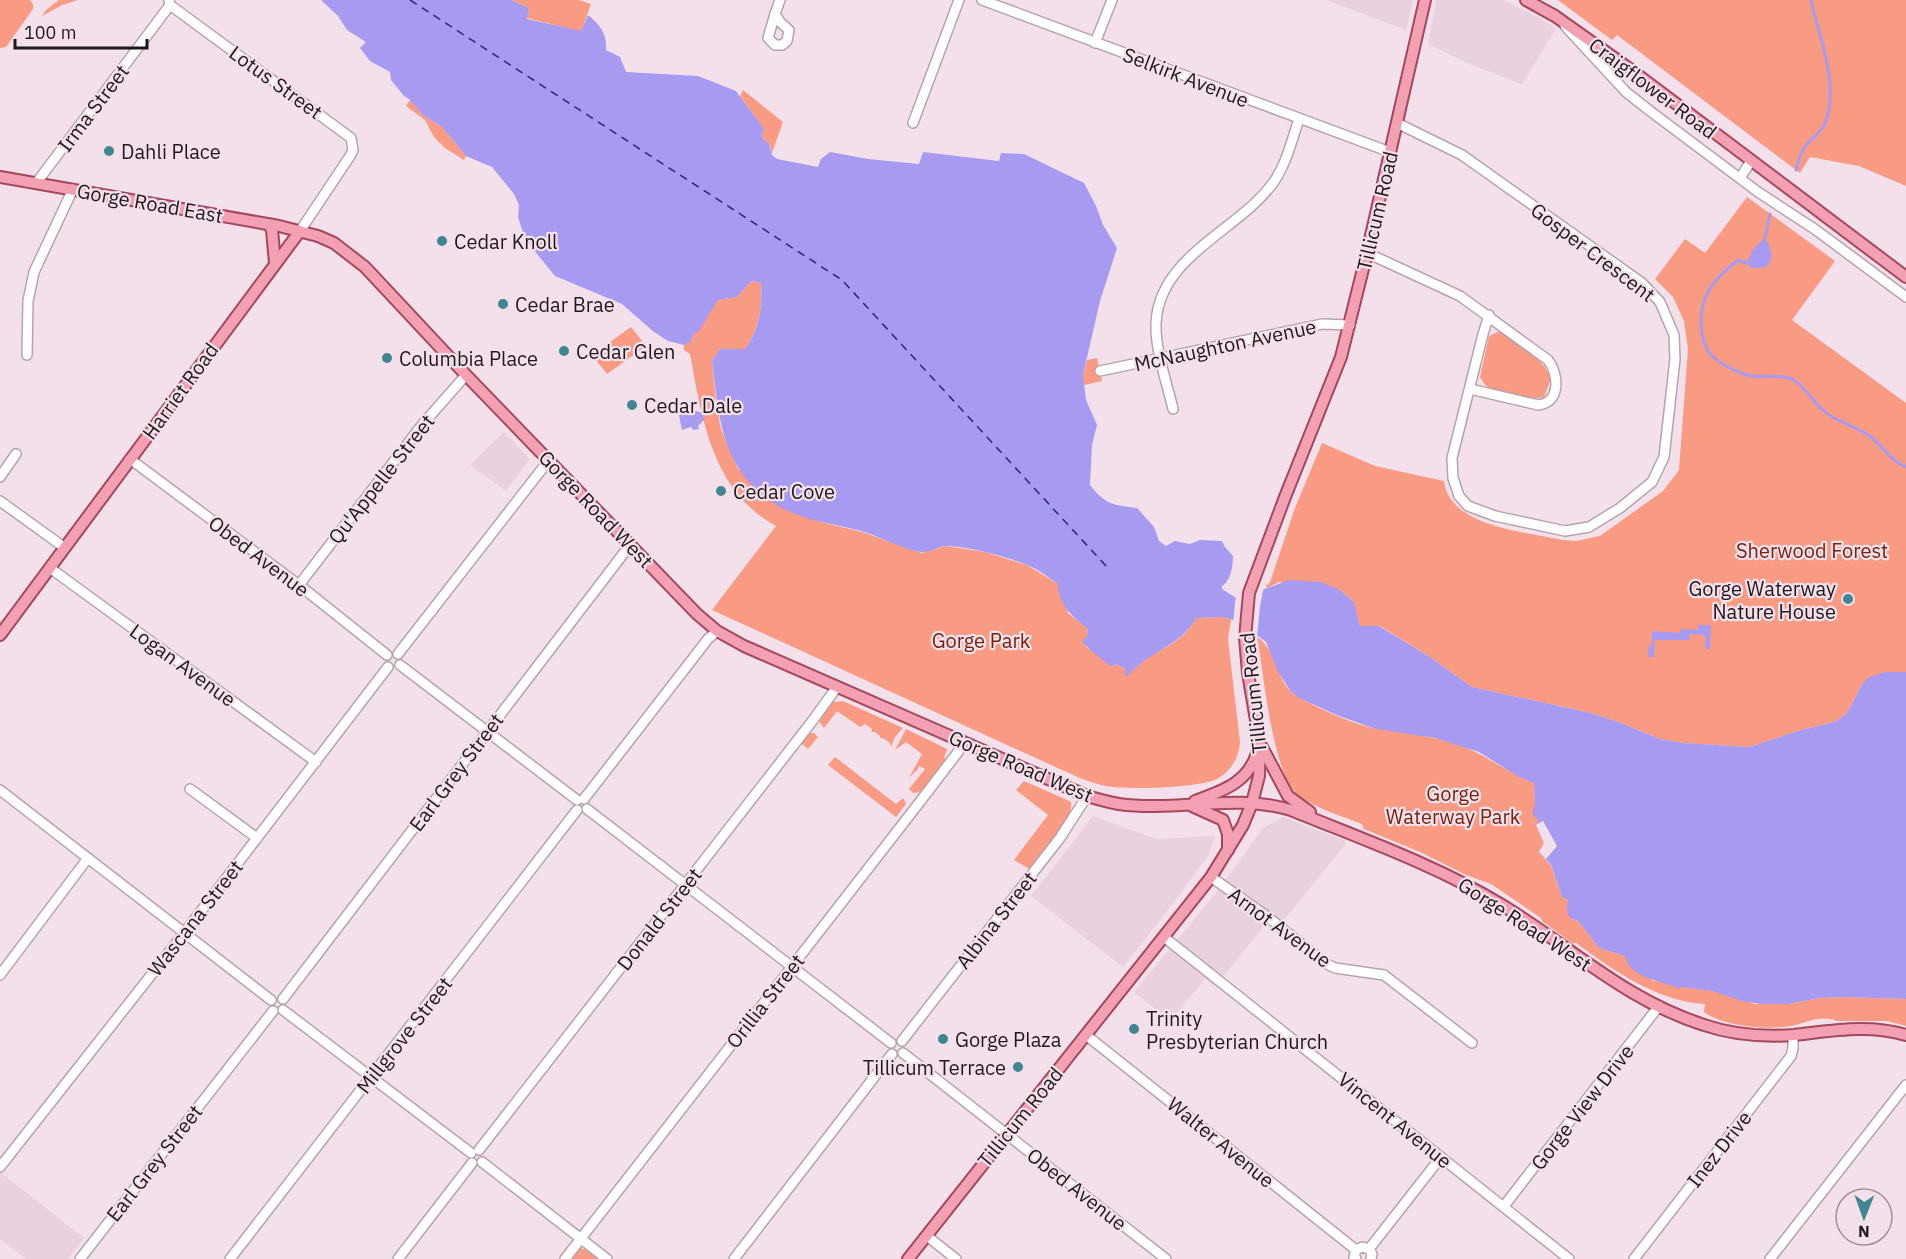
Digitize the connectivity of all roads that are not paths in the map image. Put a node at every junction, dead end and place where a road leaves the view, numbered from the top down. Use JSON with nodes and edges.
{"nodes":[{"id":1,"x":780,"y":0,"type":"edge"},
{"id":2,"x":959,"y":0,"type":"edge"},
{"id":3,"x":982,"y":0,"type":"edge"},
{"id":4,"x":1112,"y":0,"type":"edge"},
{"id":5,"x":1425,"y":0,"type":"edge"},
{"id":6,"x":1526,"y":0,"type":"edge"},
{"id":7,"x":170,"y":2,"type":"edge"},
{"id":8,"x":775,"y":14,"type":"dead end"},
{"id":9,"x":1555,"y":16,"type":"junction"},
{"id":10,"x":1095,"y":43,"type":"junction"},
{"id":11,"x":1299,"y":119,"type":"junction"},
{"id":12,"x":913,"y":123,"type":"dead end"},
{"id":13,"x":1397,"y":123,"type":"junction"},
{"id":14,"x":353,"y":144,"type":"joint"},
{"id":15,"x":1390,"y":152,"type":"junction"},
{"id":16,"x":1751,"y":161,"type":"junction"},
{"id":17,"x":0,"y":177,"type":"edge"},
{"id":18,"x":1740,"y":178,"type":"junction"},
{"id":19,"x":37,"y":182,"type":"junction"},
{"id":20,"x":73,"y":189,"type":"junction"},
{"id":21,"x":269,"y":225,"type":"junction"},
{"id":22,"x":300,"y":231,"type":"junction"},
{"id":23,"x":1367,"y":253,"type":"junction"},
{"id":24,"x":275,"y":263,"type":"junction"},
{"id":25,"x":1906,"y":277,"type":"edge"},
{"id":26,"x":1906,"y":297,"type":"edge"},
{"id":27,"x":1489,"y":315,"type":"junction"},
{"id":28,"x":1350,"y":325,"type":"junction"},
{"id":29,"x":27,"y":355,"type":"dead end"},
{"id":30,"x":1161,"y":358,"type":"junction"},
{"id":31,"x":1100,"y":371,"type":"dead end"},
{"id":32,"x":466,"y":375,"type":"junction"},
{"id":33,"x":1470,"y":388,"type":"junction"},
{"id":34,"x":1173,"y":409,"type":"dead end"},
{"id":35,"x":16,"y":454,"type":"dead end"},
{"id":36,"x":130,"y":459,"type":"junction"},
{"id":37,"x":549,"y":460,"type":"junction"},
{"id":38,"x":0,"y":477,"type":"edge"},
{"id":39,"x":0,"y":501,"type":"edge"},
{"id":40,"x":630,"y":545,"type":"junction"},
{"id":41,"x":65,"y":548,"type":"junction"},
{"id":42,"x":50,"y":568,"type":"junction"},
{"id":43,"x":299,"y":585,"type":"junction"},
{"id":44,"x":717,"y":631,"type":"junction"},
{"id":45,"x":0,"y":635,"type":"edge"},
{"id":46,"x":398,"y":654,"type":"junction"},
{"id":47,"x":387,"y":655,"type":"junction"},
{"id":48,"x":400,"y":665,"type":"junction"},
{"id":49,"x":388,"y":667,"type":"junction"},
{"id":50,"x":837,"y":687,"type":"junction"},
{"id":51,"x":487,"y":730,"type":"junction"},
{"id":52,"x":963,"y":742,"type":"junction"},
{"id":53,"x":1260,"y":744,"type":"junction"},
{"id":54,"x":316,"y":762,"type":"junction"},
{"id":55,"x":190,"y":789,"type":"dead end"},
{"id":56,"x":0,"y":790,"type":"edge"},
{"id":57,"x":1087,"y":796,"type":"junction"},
{"id":58,"x":579,"y":803,"type":"junction"},
{"id":59,"x":1252,"y":803,"type":"junction"},
{"id":60,"x":1186,"y":804,"type":"junction"},
{"id":61,"x":1328,"y":825,"type":"junction"},
{"id":62,"x":257,"y":838,"type":"junction"},
{"id":63,"x":1228,"y":851,"type":"junction"},
{"id":64,"x":88,"y":858,"type":"junction"},
{"id":65,"x":1211,"y":877,"type":"junction"},
{"id":66,"x":686,"y":885,"type":"junction"},
{"id":67,"x":185,"y":932,"type":"junction"},
{"id":68,"x":1164,"y":937,"type":"junction"},
{"id":69,"x":793,"y":967,"type":"junction"},
{"id":70,"x":0,"y":975,"type":"edge"},
{"id":71,"x":283,"y":999,"type":"junction"},
{"id":72,"x":271,"y":1000,"type":"junction"},
{"id":73,"x":1659,"y":1006,"type":"junction"},
{"id":74,"x":283,"y":1010,"type":"junction"},
{"id":75,"x":273,"y":1011,"type":"junction"},
{"id":76,"x":1086,"y":1035,"type":"junction"},
{"id":77,"x":1793,"y":1035,"type":"junction"},
{"id":78,"x":1906,"y":1035,"type":"edge"},
{"id":79,"x":902,"y":1041,"type":"junction"},
{"id":80,"x":891,"y":1043,"type":"junction"},
{"id":81,"x":1472,"y":1043,"type":"dead end"},
{"id":82,"x":903,"y":1053,"type":"junction"},
{"id":83,"x":892,"y":1054,"type":"junction"},
{"id":84,"x":372,"y":1076,"type":"junction"},
{"id":85,"x":1906,"y":1085,"type":"edge"},
{"id":86,"x":1007,"y":1134,"type":"junction"},
{"id":87,"x":1441,"y":1156,"type":"junction"},
{"id":88,"x":476,"y":1157,"type":"junction"},
{"id":89,"x":0,"y":1167,"type":"edge"},
{"id":90,"x":1504,"y":1206,"type":"junction"},
{"id":91,"x":927,"y":1236,"type":"junction"},
{"id":92,"x":581,"y":1238,"type":"junction"},
{"id":93,"x":1369,"y":1249,"type":"junction"},
{"id":94,"x":1356,"y":1254,"type":"edge"},
{"id":95,"x":80,"y":1259,"type":"edge"},
{"id":96,"x":230,"y":1259,"type":"edge"},
{"id":97,"x":398,"y":1259,"type":"edge"},
{"id":98,"x":565,"y":1259,"type":"edge"},
{"id":99,"x":608,"y":1259,"type":"edge"},
{"id":100,"x":734,"y":1259,"type":"edge"},
{"id":101,"x":909,"y":1259,"type":"edge"},
{"id":102,"x":956,"y":1259,"type":"edge"},
{"id":103,"x":1166,"y":1259,"type":"edge"},
{"id":104,"x":1371,"y":1259,"type":"edge"},
{"id":105,"x":1569,"y":1259,"type":"edge"},
{"id":106,"x":1634,"y":1259,"type":"edge"},
{"id":107,"x":1770,"y":1259,"type":"edge"}],
"edges":[{"from":1,"to":8,"type":"street"},
{"from":2,"to":12,"type":"street"},
{"from":3,"to":10,"type":"street","name":"Selkirk Avenue"},
{"from":4,"to":10,"type":"street"},
{"from":5,"to":13,"type":"main road","name":"Tillicum Road"},
{"from":6,"to":9,"type":"main road","name":"Craigflower Road"},
{"from":7,"to":14,"type":"street","name":"Lotus Street"},
{"from":7,"to":19,"type":"street","name":"Irma Street"},
{"from":9,"to":16,"type":"main road","name":"Craigflower Road"},
{"from":9,"to":18,"type":"street","name":"Craigflower Road"},
{"from":10,"to":11,"type":"street","name":"Selkirk Avenue"},
{"from":11,"to":15,"type":"street","name":"Selkirk Avenue"},
{"from":11,"to":30,"type":"street"},
{"from":13,"to":15,"type":"main road","name":"Tillicum Road"},
{"from":13,"to":33,"type":"street","name":"Gosper Crescent"},
{"from":14,"to":22,"type":"street","name":"Harriet Road"},
{"from":15,"to":23,"type":"main road","name":"Tillicum Road"},
{"from":16,"to":18,"type":"street"},
{"from":16,"to":25,"type":"main road","name":"Craigflower Road"},
{"from":17,"to":19,"type":"main road","name":"Gorge Road East"},
{"from":18,"to":26,"type":"street","name":"Craigflower Road"},
{"from":19,"to":20,"type":"main road","name":"Gorge Road East"},
{"from":20,"to":21,"type":"main road","name":"Gorge Road East"},
{"from":20,"to":29,"type":"street"},
{"from":21,"to":22,"type":"main road","name":"Gorge Road East"},
{"from":21,"to":24,"type":"main road"},
{"from":22,"to":24,"type":"main road","name":"Harriet Road"},
{"from":22,"to":32,"type":"main road","name":"Gorge Road West"},
{"from":23,"to":27,"type":"street"},
{"from":23,"to":28,"type":"main road","name":"Tillicum Road"},
{"from":24,"to":36,"type":"main road","name":"Harriet Road"},
{"from":27,"to":33,"type":"street","name":"Gosper Crescent"},
{"from":27,"to":33,"type":"street"},
{"from":28,"to":30,"type":"street","name":"McNaughton Avenue"},
{"from":28,"to":53,"type":"main road","name":"Tillicum Road"},
{"from":30,"to":31,"type":"street","name":"McNaughton Avenue"},
{"from":30,"to":34,"type":"street"},
{"from":32,"to":37,"type":"main road","name":"Gorge Road West"},
{"from":32,"to":43,"type":"street","name":"Qu'Appelle Street"},
{"from":35,"to":38,"type":"street"},
{"from":36,"to":41,"type":"main road","name":"Harriet Road"},
{"from":36,"to":43,"type":"street","name":"Obed Avenue"},
{"from":37,"to":40,"type":"main road","name":"Gorge Road West"},
{"from":37,"to":46,"type":"street"},
{"from":39,"to":41,"type":"street"},
{"from":40,"to":44,"type":"main road","name":"Gorge Road West"},
{"from":40,"to":51,"type":"street","name":"Earl Grey Street"},
{"from":41,"to":42,"type":"main road","name":"Harriet Road"},
{"from":42,"to":45,"type":"main road","name":"Harriet Road"},
{"from":42,"to":54,"type":"street","name":"Logan Avenue"},
{"from":43,"to":47,"type":"street","name":"Obed Avenue"},
{"from":44,"to":50,"type":"main road","name":"Gorge Road West"},
{"from":44,"to":58,"type":"street","name":"Millgrove Street"},
{"from":46,"to":47,"type":"street"},
{"from":46,"to":48,"type":"street"},
{"from":47,"to":49,"type":"street"},
{"from":48,"to":49,"type":"street"},
{"from":48,"to":51,"type":"street"},
{"from":49,"to":54,"type":"street","name":"Wascana Street"},
{"from":50,"to":52,"type":"main road","name":"Gorge Road West"},
{"from":50,"to":66,"type":"street","name":"Donald Street"},
{"from":51,"to":58,"type":"street"},
{"from":51,"to":71,"type":"street","name":"Earl Grey Street"},
{"from":52,"to":57,"type":"main road","name":"Gorge Road West"},
{"from":52,"to":69,"type":"street","name":"Orillia Street"},
{"from":53,"to":59,"type":"main road","name":"Tillicum Road"},
{"from":53,"to":60,"type":"main road"},
{"from":53,"to":61,"type":"main road"},
{"from":54,"to":62,"type":"street","name":"Wascana Street"},
{"from":55,"to":62,"type":"street"},
{"from":56,"to":64,"type":"street"},
{"from":57,"to":60,"type":"main road","name":"Gorge Road West"},
{"from":57,"to":79,"type":"street","name":"Albina Street"},
{"from":58,"to":66,"type":"street"},
{"from":58,"to":84,"type":"street","name":"Millgrove Street"},
{"from":59,"to":60,"type":"main road","name":"Gorge Road West"},
{"from":59,"to":61,"type":"main road","name":"Gorge Road West"},
{"from":59,"to":63,"type":"main road","name":"Tillicum Road"},
{"from":60,"to":63,"type":"main road"},
{"from":61,"to":73,"type":"main road","name":"Gorge Road West"},
{"from":62,"to":67,"type":"street","name":"Wascana Street"},
{"from":63,"to":65,"type":"main road","name":"Tillicum Road"},
{"from":64,"to":67,"type":"street"},
{"from":64,"to":70,"type":"street"},
{"from":65,"to":68,"type":"main road","name":"Tillicum Road"},
{"from":65,"to":81,"type":"street","name":"Arnot Avenue"},
{"from":66,"to":69,"type":"street"},
{"from":66,"to":88,"type":"street","name":"Donald Street"},
{"from":67,"to":72,"type":"street"},
{"from":67,"to":89,"type":"street","name":"Wascana Street"},
{"from":68,"to":76,"type":"main road","name":"Tillicum Road"},
{"from":68,"to":87,"type":"street","name":"Vincent Avenue"},
{"from":69,"to":80,"type":"street"},
{"from":69,"to":92,"type":"street","name":"Orillia Street"},
{"from":71,"to":72,"type":"street"},
{"from":71,"to":74,"type":"street"},
{"from":72,"to":75,"type":"street"},
{"from":73,"to":77,"type":"main road","name":"Gorge Road West"},
{"from":73,"to":90,"type":"street","name":"Gorge View Drive"},
{"from":74,"to":75,"type":"street"},
{"from":74,"to":84,"type":"street"},
{"from":75,"to":95,"type":"street","name":"Earl Grey Street"},
{"from":76,"to":86,"type":"main road","name":"Tillicum Road"},
{"from":76,"to":94,"type":"street","name":"Walter Avenue"},
{"from":77,"to":78,"type":"main road","name":"Gorge Road West"},
{"from":77,"to":106,"type":"street","name":"Inez Drive"},
{"from":79,"to":80,"type":"street"},
{"from":79,"to":82,"type":"street"},
{"from":80,"to":83,"type":"street"},
{"from":82,"to":83,"type":"street"},
{"from":82,"to":86,"type":"street","name":"Obed Avenue"},
{"from":83,"to":100,"type":"street"},
{"from":84,"to":88,"type":"street"},
{"from":84,"to":96,"type":"street","name":"Millgrove Street"},
{"from":85,"to":107,"type":"street"},
{"from":86,"to":91,"type":"main road","name":"Tillicum Road"},
{"from":86,"to":103,"type":"street","name":"Obed Avenue"},
{"from":87,"to":90,"type":"street","name":"Vincent Avenue"},
{"from":87,"to":93,"type":"street"},
{"from":88,"to":92,"type":"street"},
{"from":88,"to":97,"type":"street","name":"Donald Street"},
{"from":90,"to":105,"type":"street","name":"Vincent Avenue"},
{"from":91,"to":101,"type":"main road","name":"Tillicum Road"},
{"from":91,"to":102,"type":"street"},
{"from":92,"to":98,"type":"street","name":"Orillia Street"},
{"from":92,"to":99,"type":"street"},
{"from":93,"to":94,"type":"street"},
{"from":93,"to":104,"type":"street"}]}
